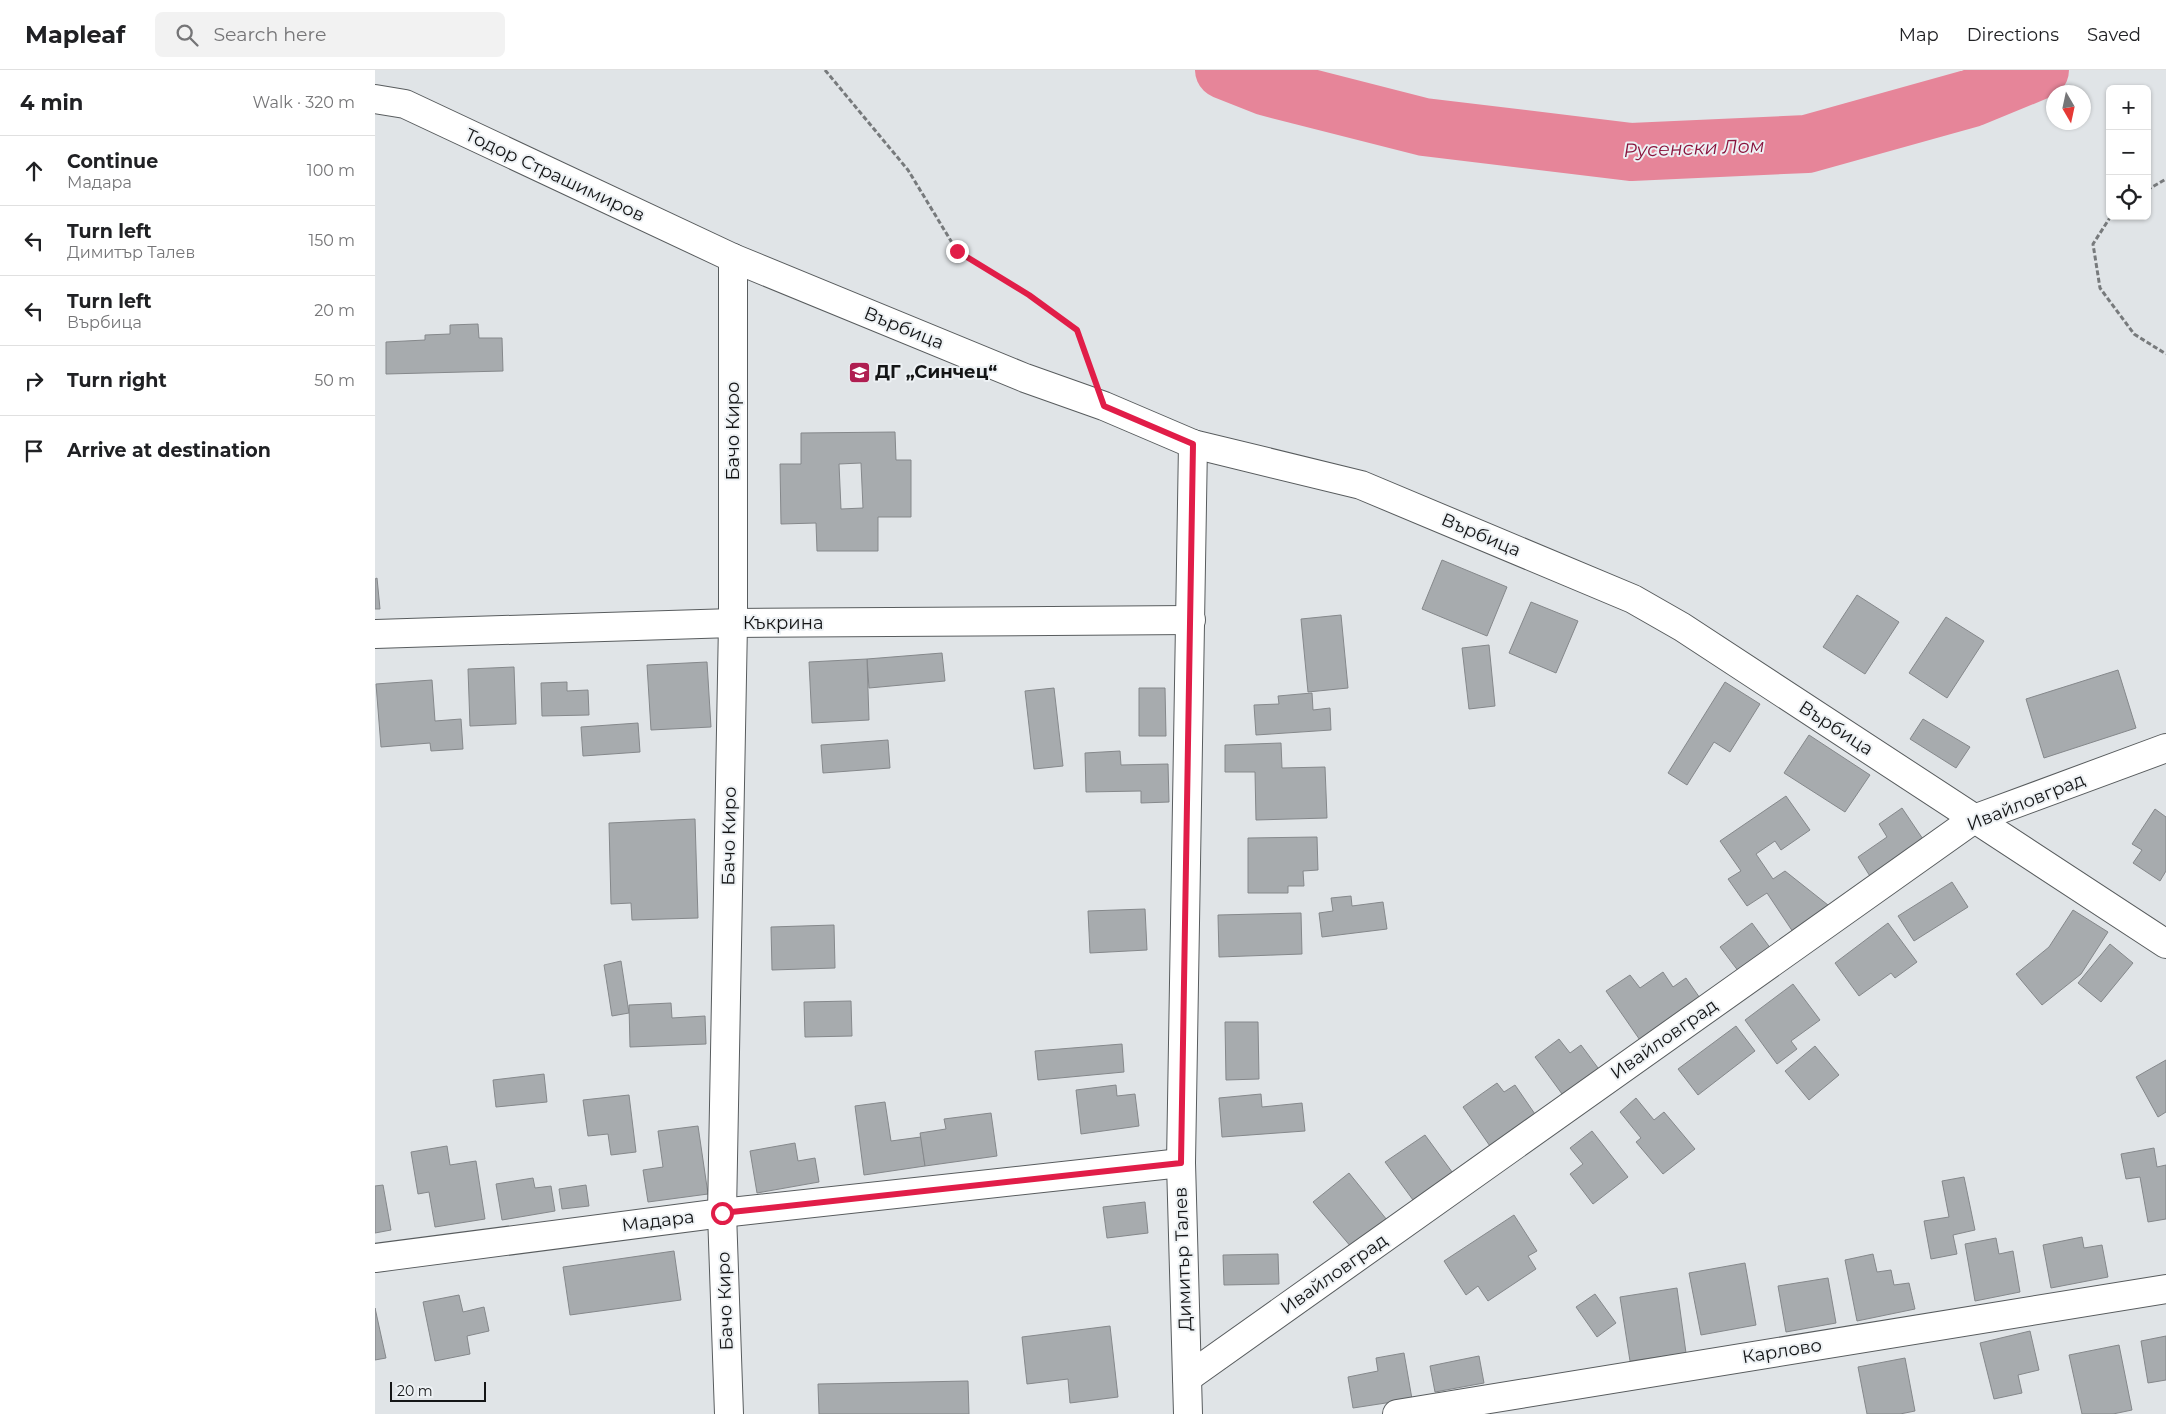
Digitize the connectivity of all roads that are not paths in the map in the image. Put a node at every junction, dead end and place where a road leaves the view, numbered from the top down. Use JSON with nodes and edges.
{"nodes":[{"id":1,"x":375,"y":99,"type":"edge"},
{"id":2,"x":733,"y":258,"type":"junction"},
{"id":3,"x":1193,"y":444,"type":"junction"},
{"id":4,"x":1191,"y":620,"type":"junction"},
{"id":5,"x":733,"y":623,"type":"junction"},
{"id":6,"x":375,"y":634,"type":"edge"},
{"id":7,"x":2166,"y":748,"type":"edge"},
{"id":8,"x":1974,"y":819,"type":"junction"},
{"id":9,"x":2166,"y":944,"type":"edge"},
{"id":10,"x":1181,"y":1163,"type":"junction"},
{"id":11,"x":722,"y":1213,"type":"junction"},
{"id":12,"x":375,"y":1258,"type":"edge"},
{"id":13,"x":2166,"y":1289,"type":"edge"},
{"id":14,"x":1187,"y":1378,"type":"junction"},
{"id":15,"x":729,"y":1414,"type":"edge"},
{"id":16,"x":1187,"y":1414,"type":"edge"},
{"id":17,"x":1397,"y":1414,"type":"edge"}],
"edges":[{"from":1,"to":2,"type":"street","name":"Тодор Страшимиров"},
{"from":2,"to":3,"type":"street","name":"Върбица"},
{"from":2,"to":5,"type":"street","name":"Бачо Киро"},
{"from":3,"to":4,"type":"street","name":"Димитър Талев"},
{"from":3,"to":8,"type":"street","name":"Върбица"},
{"from":4,"to":5,"type":"street","name":"Къкрина"},
{"from":4,"to":10,"type":"street","name":"Димитър Талев"},
{"from":5,"to":6,"type":"street","name":"Къкрина"},
{"from":5,"to":11,"type":"street","name":"Бачо Киро"},
{"from":7,"to":8,"type":"street","name":"Ивайловград"},
{"from":8,"to":9,"type":"street","name":"Върбица"},
{"from":8,"to":14,"type":"street","name":"Ивайловград"},
{"from":10,"to":11,"type":"street","name":"Мадара"},
{"from":10,"to":14,"type":"street","name":"Димитър Талев"},
{"from":11,"to":12,"type":"street","name":"Мадара"},
{"from":11,"to":15,"type":"street","name":"Бачо Киро"},
{"from":13,"to":17,"type":"street","name":"Карлово"},
{"from":14,"to":16,"type":"street","name":"Димитър Талев"}]}
